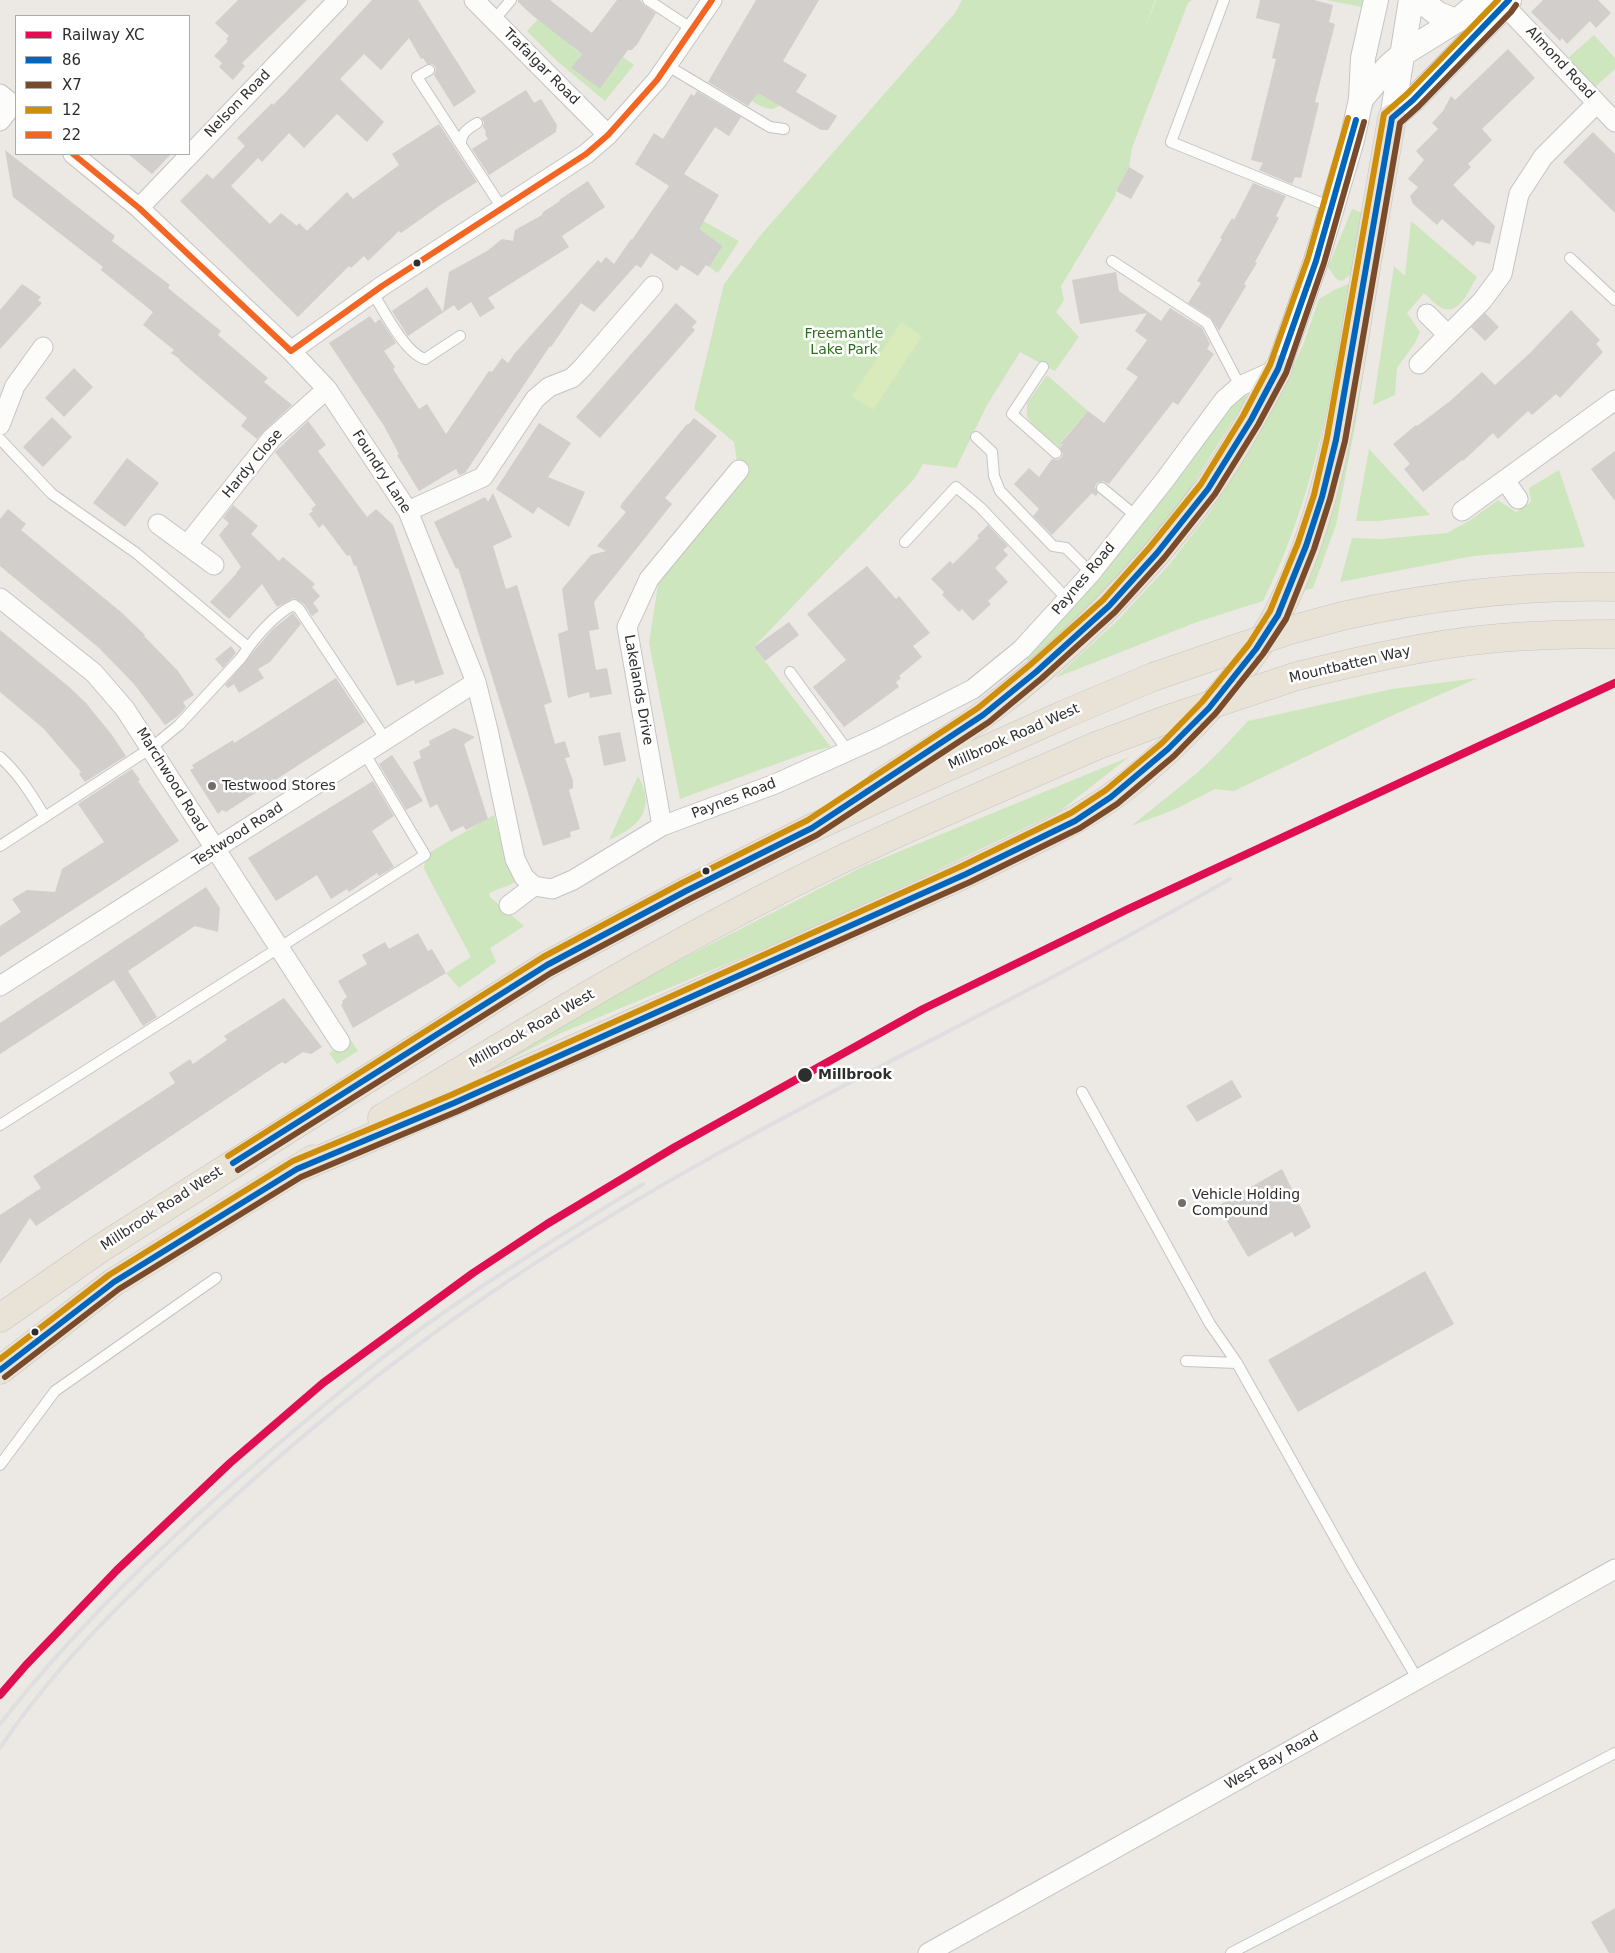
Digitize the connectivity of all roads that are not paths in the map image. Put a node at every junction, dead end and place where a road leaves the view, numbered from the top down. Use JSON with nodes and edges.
{"nodes":[{"id":1,"x":338,"y":0,"type":"edge"},
{"id":2,"x":474,"y":0,"type":"edge"},
{"id":3,"x":511,"y":0,"type":"edge"},
{"id":4,"x":648,"y":0,"type":"edge"},
{"id":5,"x":712,"y":0,"type":"edge"},
{"id":6,"x":1224,"y":0,"type":"edge"},
{"id":7,"x":1376,"y":0,"type":"edge"},
{"id":8,"x":1411,"y":0,"type":"edge"},
{"id":9,"x":1420,"y":0,"type":"edge"},
{"id":10,"x":1482,"y":0,"type":"edge"},
{"id":11,"x":1506,"y":2,"type":"edge"},
{"id":12,"x":494,"y":20,"type":"junction"},
{"id":13,"x":1456,"y":21,"type":"junction"},
{"id":14,"x":692,"y":29,"type":"junction"},
{"id":15,"x":1404,"y":53,"type":"junction"},
{"id":16,"x":668,"y":66,"type":"junction"},
{"id":17,"x":428,"y":70,"type":"dead end"},
{"id":18,"x":1361,"y":99,"type":"junction"},
{"id":19,"x":10,"y":102,"type":"edge"},
{"id":20,"x":1598,"y":103,"type":"junction"},
{"id":21,"x":1392,"y":118,"type":"junction"},
{"id":22,"x":0,"y":121,"type":"edge"},
{"id":23,"x":1615,"y":122,"type":"edge"},
{"id":24,"x":477,"y":123,"type":"dead end"},
{"id":25,"x":784,"y":129,"type":"dead end"},
{"id":26,"x":608,"y":135,"type":"junction"},
{"id":27,"x":461,"y":145,"type":"junction"},
{"id":28,"x":74,"y":155,"type":"edge"},
{"id":29,"x":190,"y":155,"type":"edge"},
{"id":30,"x":190,"y":155,"type":"edge"},
{"id":31,"x":1331,"y":207,"type":"junction"},
{"id":32,"x":139,"y":208,"type":"junction"},
{"id":33,"x":502,"y":208,"type":"junction"},
{"id":34,"x":1570,"y":258,"type":"dead end"},
{"id":35,"x":1112,"y":261,"type":"dead end"},
{"id":36,"x":653,"y":286,"type":"dead end"},
{"id":37,"x":372,"y":293,"type":"junction"},
{"id":38,"x":1615,"y":300,"type":"edge"},
{"id":39,"x":1427,"y":314,"type":"dead end"},
{"id":40,"x":1448,"y":335,"type":"junction"},
{"id":41,"x":460,"y":336,"type":"dead end"},
{"id":42,"x":43,"y":347,"type":"dead end"},
{"id":43,"x":290,"y":351,"type":"junction"},
{"id":44,"x":1419,"y":364,"type":"dead end"},
{"id":45,"x":1043,"y":367,"type":"dead end"},
{"id":46,"x":1278,"y":370,"type":"junction"},
{"id":47,"x":1240,"y":386,"type":"junction"},
{"id":48,"x":326,"y":389,"type":"junction"},
{"id":49,"x":1615,"y":400,"type":"edge"},
{"id":50,"x":0,"y":425,"type":"edge"},
{"id":51,"x":976,"y":436,"type":"dead end"},
{"id":52,"x":0,"y":439,"type":"edge"},
{"id":53,"x":1056,"y":453,"type":"dead end"},
{"id":54,"x":738,"y":470,"type":"dead end"},
{"id":55,"x":1505,"y":480,"type":"junction"},
{"id":56,"x":1102,"y":488,"type":"dead end"},
{"id":57,"x":1518,"y":499,"type":"dead end"},
{"id":58,"x":408,"y":511,"type":"junction"},
{"id":59,"x":1462,"y":511,"type":"dead end"},
{"id":60,"x":1136,"y":516,"type":"junction"},
{"id":61,"x":158,"y":524,"type":"dead end"},
{"id":62,"x":905,"y":542,"type":"dead end"},
{"id":63,"x":187,"y":545,"type":"junction"},
{"id":64,"x":214,"y":565,"type":"dead end"},
{"id":65,"x":1091,"y":573,"type":"junction"},
{"id":66,"x":1615,"y":587,"type":"edge"},
{"id":67,"x":0,"y":598,"type":"edge"},
{"id":68,"x":1068,"y":600,"type":"junction"},
{"id":69,"x":1615,"y":634,"type":"edge"},
{"id":70,"x":248,"y":648,"type":"junction"},
{"id":71,"x":790,"y":672,"type":"dead end"},
{"id":72,"x":476,"y":682,"type":"junction"},
{"id":73,"x":386,"y":740,"type":"junction"},
{"id":74,"x":1096,"y":746,"type":"joint"},
{"id":75,"x":151,"y":748,"type":"junction"},
{"id":76,"x":848,"y":751,"type":"junction"},
{"id":77,"x":365,"y":754,"type":"junction"},
{"id":78,"x":0,"y":757,"type":"edge"},
{"id":79,"x":45,"y":817,"type":"junction"},
{"id":80,"x":662,"y":826,"type":"junction"},
{"id":81,"x":812,"y":828,"type":"junction"},
{"id":82,"x":0,"y":846,"type":"edge"},
{"id":83,"x":215,"y":850,"type":"junction"},
{"id":84,"x":534,"y":886,"type":"junction"},
{"id":85,"x":509,"y":905,"type":"dead end"},
{"id":86,"x":279,"y":946,"type":"junction"},
{"id":87,"x":0,"y":986,"type":"edge"},
{"id":88,"x":340,"y":1042,"type":"dead end"},
{"id":89,"x":1082,"y":1092,"type":"dead end"},
{"id":90,"x":0,"y":1125,"type":"edge"},
{"id":91,"x":298,"y":1169,"type":"junction"},
{"id":92,"x":216,"y":1278,"type":"dead end"},
{"id":93,"x":0,"y":1318,"type":"edge"},
{"id":94,"x":1186,"y":1361,"type":"dead end"},
{"id":95,"x":1237,"y":1363,"type":"junction"},
{"id":96,"x":0,"y":1370,"type":"edge"},
{"id":97,"x":0,"y":1465,"type":"edge"},
{"id":98,"x":1615,"y":1569,"type":"edge"},
{"id":99,"x":1418,"y":1680,"type":"junction"},
{"id":100,"x":1615,"y":1753,"type":"edge"},
{"id":101,"x":928,"y":1953,"type":"edge"},
{"id":102,"x":1231,"y":1953,"type":"edge"}],
"edges":[{"from":1,"to":30,"type":"street","name":"Nelson Road"},
{"from":2,"to":12,"type":"street","name":"Trafalgar Road"},
{"from":3,"to":12,"type":"lane"},
{"from":4,"to":14,"type":"lane"},
{"from":5,"to":14,"type":"street"},
{"from":6,"to":31,"type":"lane"},
{"from":7,"to":18,"type":"street"},
{"from":8,"to":15,"type":"street"},
{"from":9,"to":13,"type":"street"},
{"from":10,"to":13,"type":"street"},
{"from":11,"to":20,"type":"street","name":"Almond Road"},
{"from":11,"to":21,"type":"street"},
{"from":12,"to":26,"type":"street","name":"Trafalgar Road"},
{"from":13,"to":15,"type":"street"},
{"from":14,"to":16,"type":"street"},
{"from":15,"to":18,"type":"street"},
{"from":15,"to":21,"type":"street"},
{"from":16,"to":25,"type":"lane"},
{"from":16,"to":26,"type":"street"},
{"from":17,"to":27,"type":"lane"},
{"from":18,"to":31,"type":"street"},
{"from":19,"to":22,"type":"street"},
{"from":20,"to":23,"type":"street","name":"Almond Road"},
{"from":20,"to":40,"type":"street","name":"Almond Road"},
{"from":21,"to":91,"type":"highway"},
{"from":24,"to":27,"type":"lane"},
{"from":26,"to":33,"type":"street"},
{"from":27,"to":33,"type":"lane"},
{"from":28,"to":32,"type":"street","name":"Foundry Lane"},
{"from":29,"to":32,"type":"street","name":"Nelson Road"},
{"from":31,"to":46,"type":"street"},
{"from":32,"to":43,"type":"street","name":"Foundry Lane"},
{"from":33,"to":37,"type":"street"},
{"from":34,"to":38,"type":"lane"},
{"from":35,"to":47,"type":"lane"},
{"from":36,"to":58,"type":"street"},
{"from":37,"to":41,"type":"lane"},
{"from":37,"to":43,"type":"street"},
{"from":39,"to":40,"type":"street"},
{"from":40,"to":44,"type":"street","name":"Almond Road"},
{"from":42,"to":50,"type":"street"},
{"from":43,"to":48,"type":"street","name":"Foundry Lane"},
{"from":45,"to":53,"type":"lane"},
{"from":46,"to":47,"type":"street","name":"Paynes Road"},
{"from":46,"to":81,"type":"highway"},
{"from":47,"to":60,"type":"street","name":"Paynes Road"},
{"from":48,"to":58,"type":"street","name":"Foundry Lane"},
{"from":48,"to":63,"type":"street","name":"Hardy Close"},
{"from":49,"to":55,"type":"street"},
{"from":51,"to":65,"type":"lane"},
{"from":52,"to":70,"type":"lane"},
{"from":54,"to":80,"type":"street","name":"Lakelands Drive"},
{"from":55,"to":57,"type":"street"},
{"from":55,"to":59,"type":"street"},
{"from":56,"to":60,"type":"lane"},
{"from":58,"to":72,"type":"street","name":"Foundry Lane"},
{"from":60,"to":65,"type":"street","name":"Paynes Road"},
{"from":61,"to":63,"type":"street"},
{"from":62,"to":68,"type":"lane"},
{"from":63,"to":64,"type":"street"},
{"from":65,"to":68,"type":"street","name":"Paynes Road"},
{"from":66,"to":81,"type":"highway","name":"Millbrook Road West","bridge":true},
{"from":67,"to":75,"type":"street","name":"Marchwood Road"},
{"from":68,"to":76,"type":"street","name":"Paynes Road"},
{"from":69,"to":74,"type":"highway","name":"Mountbatten Way","bridge":true},
{"from":70,"to":73,"type":"lane"},
{"from":70,"to":75,"type":"lane"},
{"from":71,"to":76,"type":"lane"},
{"from":72,"to":73,"type":"street","name":"Testwood Road"},
{"from":72,"to":84,"type":"street","name":"Foundry Lane"},
{"from":73,"to":77,"type":"street","name":"Testwood Road"},
{"from":74,"to":91,"type":"highway","name":"Millbrook Road West"},
{"from":75,"to":79,"type":"lane"},
{"from":75,"to":83,"type":"street","name":"Marchwood Road"},
{"from":76,"to":80,"type":"street","name":"Paynes Road"},
{"from":77,"to":83,"type":"street","name":"Testwood Road"},
{"from":77,"to":86,"type":"lane"},
{"from":78,"to":79,"type":"lane"},
{"from":79,"to":82,"type":"lane"},
{"from":80,"to":84,"type":"street","name":"Paynes Road"},
{"from":81,"to":93,"type":"highway","name":"Millbrook Road West"},
{"from":83,"to":86,"type":"street","name":"Marchwood Road"},
{"from":83,"to":87,"type":"street","name":"Testwood Road"},
{"from":84,"to":85,"type":"street"},
{"from":86,"to":88,"type":"street","name":"Marchwood Road"},
{"from":86,"to":90,"type":"lane"},
{"from":89,"to":95,"type":"lane"},
{"from":91,"to":96,"type":"highway","name":"Millbrook Road West"},
{"from":92,"to":97,"type":"lane"},
{"from":94,"to":95,"type":"lane"},
{"from":95,"to":99,"type":"lane"},
{"from":98,"to":99,"type":"street","name":"West Bay Road"},
{"from":99,"to":101,"type":"street","name":"West Bay Road"},
{"from":100,"to":102,"type":"lane"}]}
